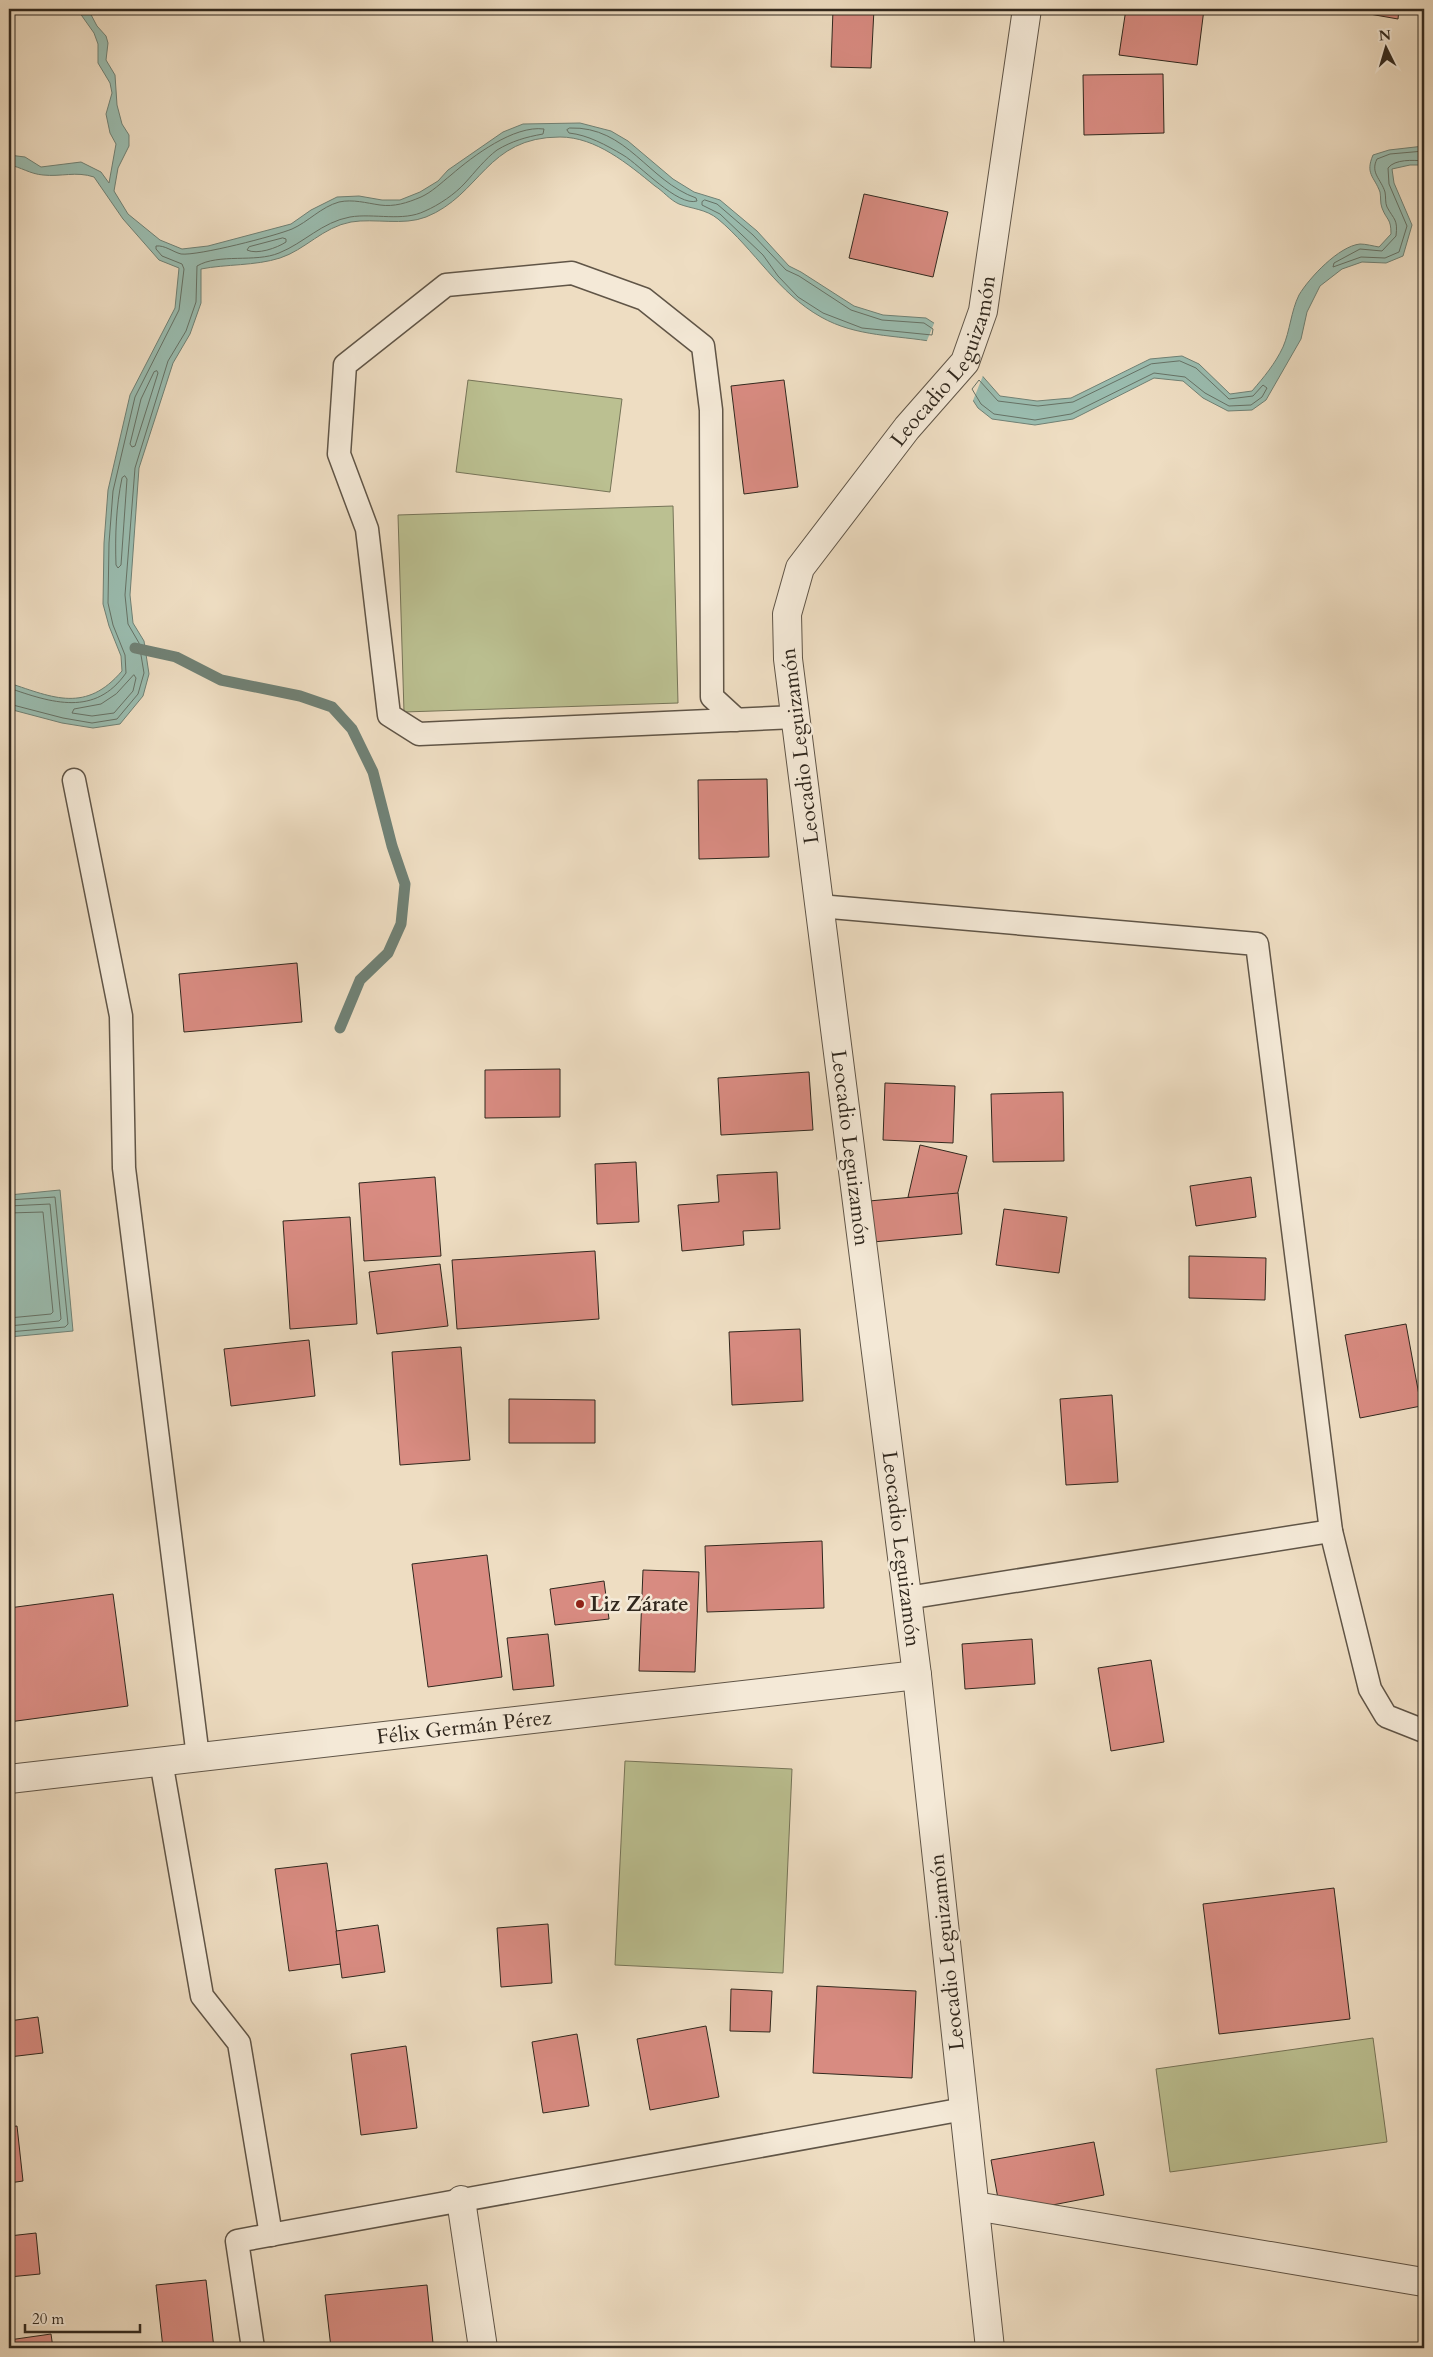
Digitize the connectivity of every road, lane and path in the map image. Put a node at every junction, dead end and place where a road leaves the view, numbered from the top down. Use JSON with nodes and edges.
{"nodes":[{"id":1,"x":1027,"y":9,"type":"edge"},
{"id":2,"x":795,"y":717,"type":"junction"},
{"id":3,"x":737,"y":720,"type":"junction"},
{"id":4,"x":74,"y":780,"type":"dead end"},
{"id":5,"x":819,"y":906,"type":"junction"},
{"id":6,"x":1331,"y":1531,"type":"junction"},
{"id":7,"x":907,"y":1598,"type":"junction"},
{"id":8,"x":917,"y":1675,"type":"junction"},
{"id":9,"x":1424,"y":1731,"type":"edge"},
{"id":10,"x":198,"y":1757,"type":"junction"},
{"id":11,"x":162,"y":1761,"type":"junction"},
{"id":12,"x":9,"y":1779,"type":"edge"},
{"id":13,"x":964,"y":2109,"type":"junction"},
{"id":14,"x":461,"y":2200,"type":"junction"},
{"id":15,"x":975,"y":2206,"type":"junction"},
{"id":16,"x":271,"y":2235,"type":"junction"},
{"id":17,"x":1424,"y":2284,"type":"edge"},
{"id":18,"x":253,"y":2348,"type":"edge"},
{"id":19,"x":482,"y":2348,"type":"edge"},
{"id":20,"x":990,"y":2348,"type":"edge"}],
"edges":[{"from":1,"to":2,"type":"street","name":"Leocadio Leguizamón"},
{"from":2,"to":3,"type":"lane"},
{"from":2,"to":5,"type":"street","name":"Leocadio Leguizamón"},
{"from":3,"to":3,"type":"lane"},
{"from":4,"to":10,"type":"lane"},
{"from":5,"to":6,"type":"lane"},
{"from":5,"to":7,"type":"street","name":"Leocadio Leguizamón"},
{"from":6,"to":7,"type":"lane"},
{"from":6,"to":9,"type":"lane"},
{"from":7,"to":8,"type":"street","name":"Leocadio Leguizamón"},
{"from":8,"to":10,"type":"street","name":"Félix Germán Pérez"},
{"from":8,"to":13,"type":"street","name":"Leocadio Leguizamón"},
{"from":10,"to":11,"type":"street","name":"Félix Germán Pérez"},
{"from":11,"to":12,"type":"street","name":"Félix Germán Pérez"},
{"from":11,"to":16,"type":"lane"},
{"from":13,"to":14,"type":"lane"},
{"from":13,"to":15,"type":"street","name":"Leocadio Leguizamón"},
{"from":14,"to":16,"type":"lane"},
{"from":14,"to":19,"type":"street"},
{"from":15,"to":17,"type":"street"},
{"from":15,"to":20,"type":"street","name":"Leocadio Leguizamón"},
{"from":16,"to":18,"type":"lane"}]}
